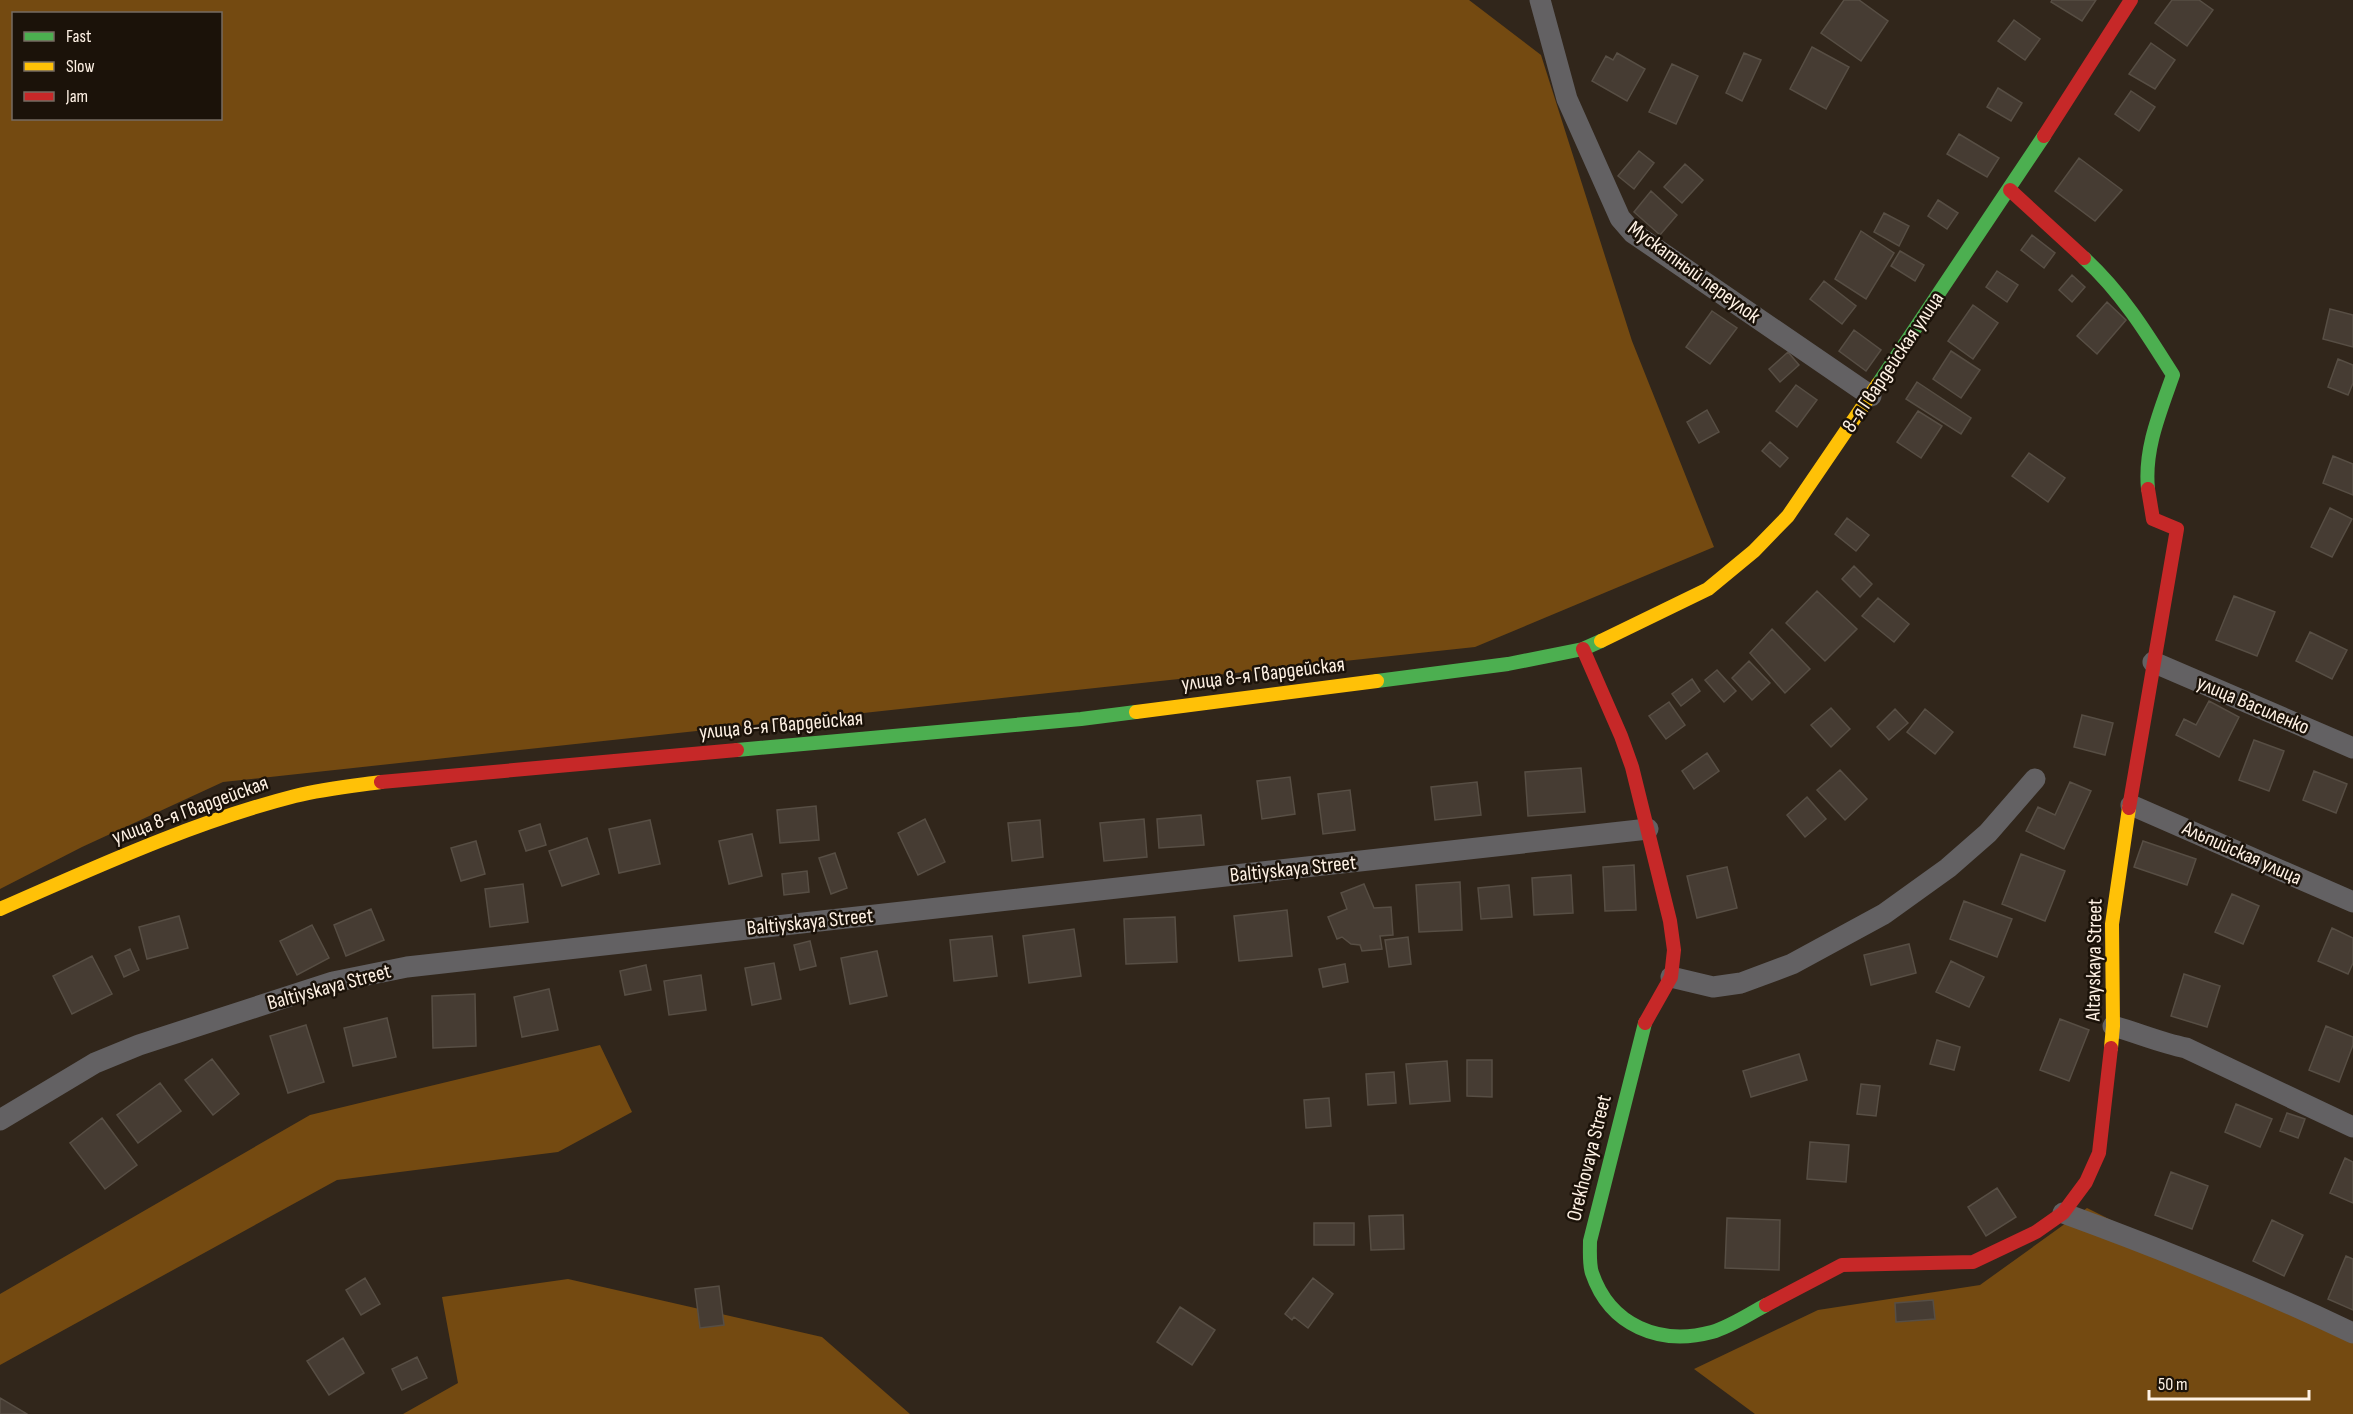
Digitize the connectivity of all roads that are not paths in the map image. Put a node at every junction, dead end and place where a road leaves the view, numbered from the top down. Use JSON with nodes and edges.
{"nodes":[{"id":1,"x":1540,"y":0,"type":"edge"},
{"id":2,"x":2131,"y":0,"type":"edge"},
{"id":3,"x":2010,"y":190,"type":"junction"},
{"id":4,"x":1871,"y":396,"type":"junction"},
{"id":5,"x":1583,"y":649,"type":"junction"},
{"id":6,"x":2153,"y":662,"type":"junction"},
{"id":7,"x":2353,"y":748,"type":"edge"},
{"id":8,"x":2035,"y":779,"type":"dead end"},
{"id":9,"x":2131,"y":805,"type":"junction"},
{"id":10,"x":1648,"y":829,"type":"junction"},
{"id":11,"x":2353,"y":902,"type":"edge"},
{"id":12,"x":0,"y":909,"type":"edge"},
{"id":13,"x":1671,"y":977,"type":"junction"},
{"id":14,"x":2114,"y":1026,"type":"junction"},
{"id":15,"x":0,"y":1120,"type":"edge"},
{"id":16,"x":2353,"y":1127,"type":"edge"},
{"id":17,"x":2063,"y":1213,"type":"junction"},
{"id":18,"x":1973,"y":1262,"type":"joint"},
{"id":19,"x":2353,"y":1333,"type":"edge"}],
"edges":[{"from":1,"to":4,"type":"street","name":"Мускатный переулок"},
{"from":2,"to":3,"type":"street","name":"8-я Гвардейская улица"},
{"from":3,"to":4,"type":"street","name":"8-я Гвардейская улица"},
{"from":3,"to":6,"type":"street","name":"Altayskaya Street"},
{"from":4,"to":5,"type":"street","name":"8-я Гвардейская улица"},
{"from":5,"to":10,"type":"street","name":"Orekhovaya Street"},
{"from":5,"to":12,"type":"street","name":"улица 8-я Гвардейская"},
{"from":6,"to":7,"type":"street","name":"улица Василенко"},
{"from":6,"to":9,"type":"street","name":"Altayskaya Street"},
{"from":8,"to":13,"type":"street"},
{"from":9,"to":11,"type":"street","name":"Альпийская улица"},
{"from":9,"to":14,"type":"street","name":"Altayskaya Street"},
{"from":10,"to":13,"type":"street","name":"Orekhovaya Street"},
{"from":10,"to":15,"type":"street","name":"Baltiyskaya Street"},
{"from":13,"to":18,"type":"street","name":"Orekhovaya Street"},
{"from":14,"to":16,"type":"street"},
{"from":14,"to":17,"type":"street","name":"Altayskaya Street"},
{"from":17,"to":18,"type":"street","name":"Altayskaya Street"},
{"from":17,"to":19,"type":"street"}]}
